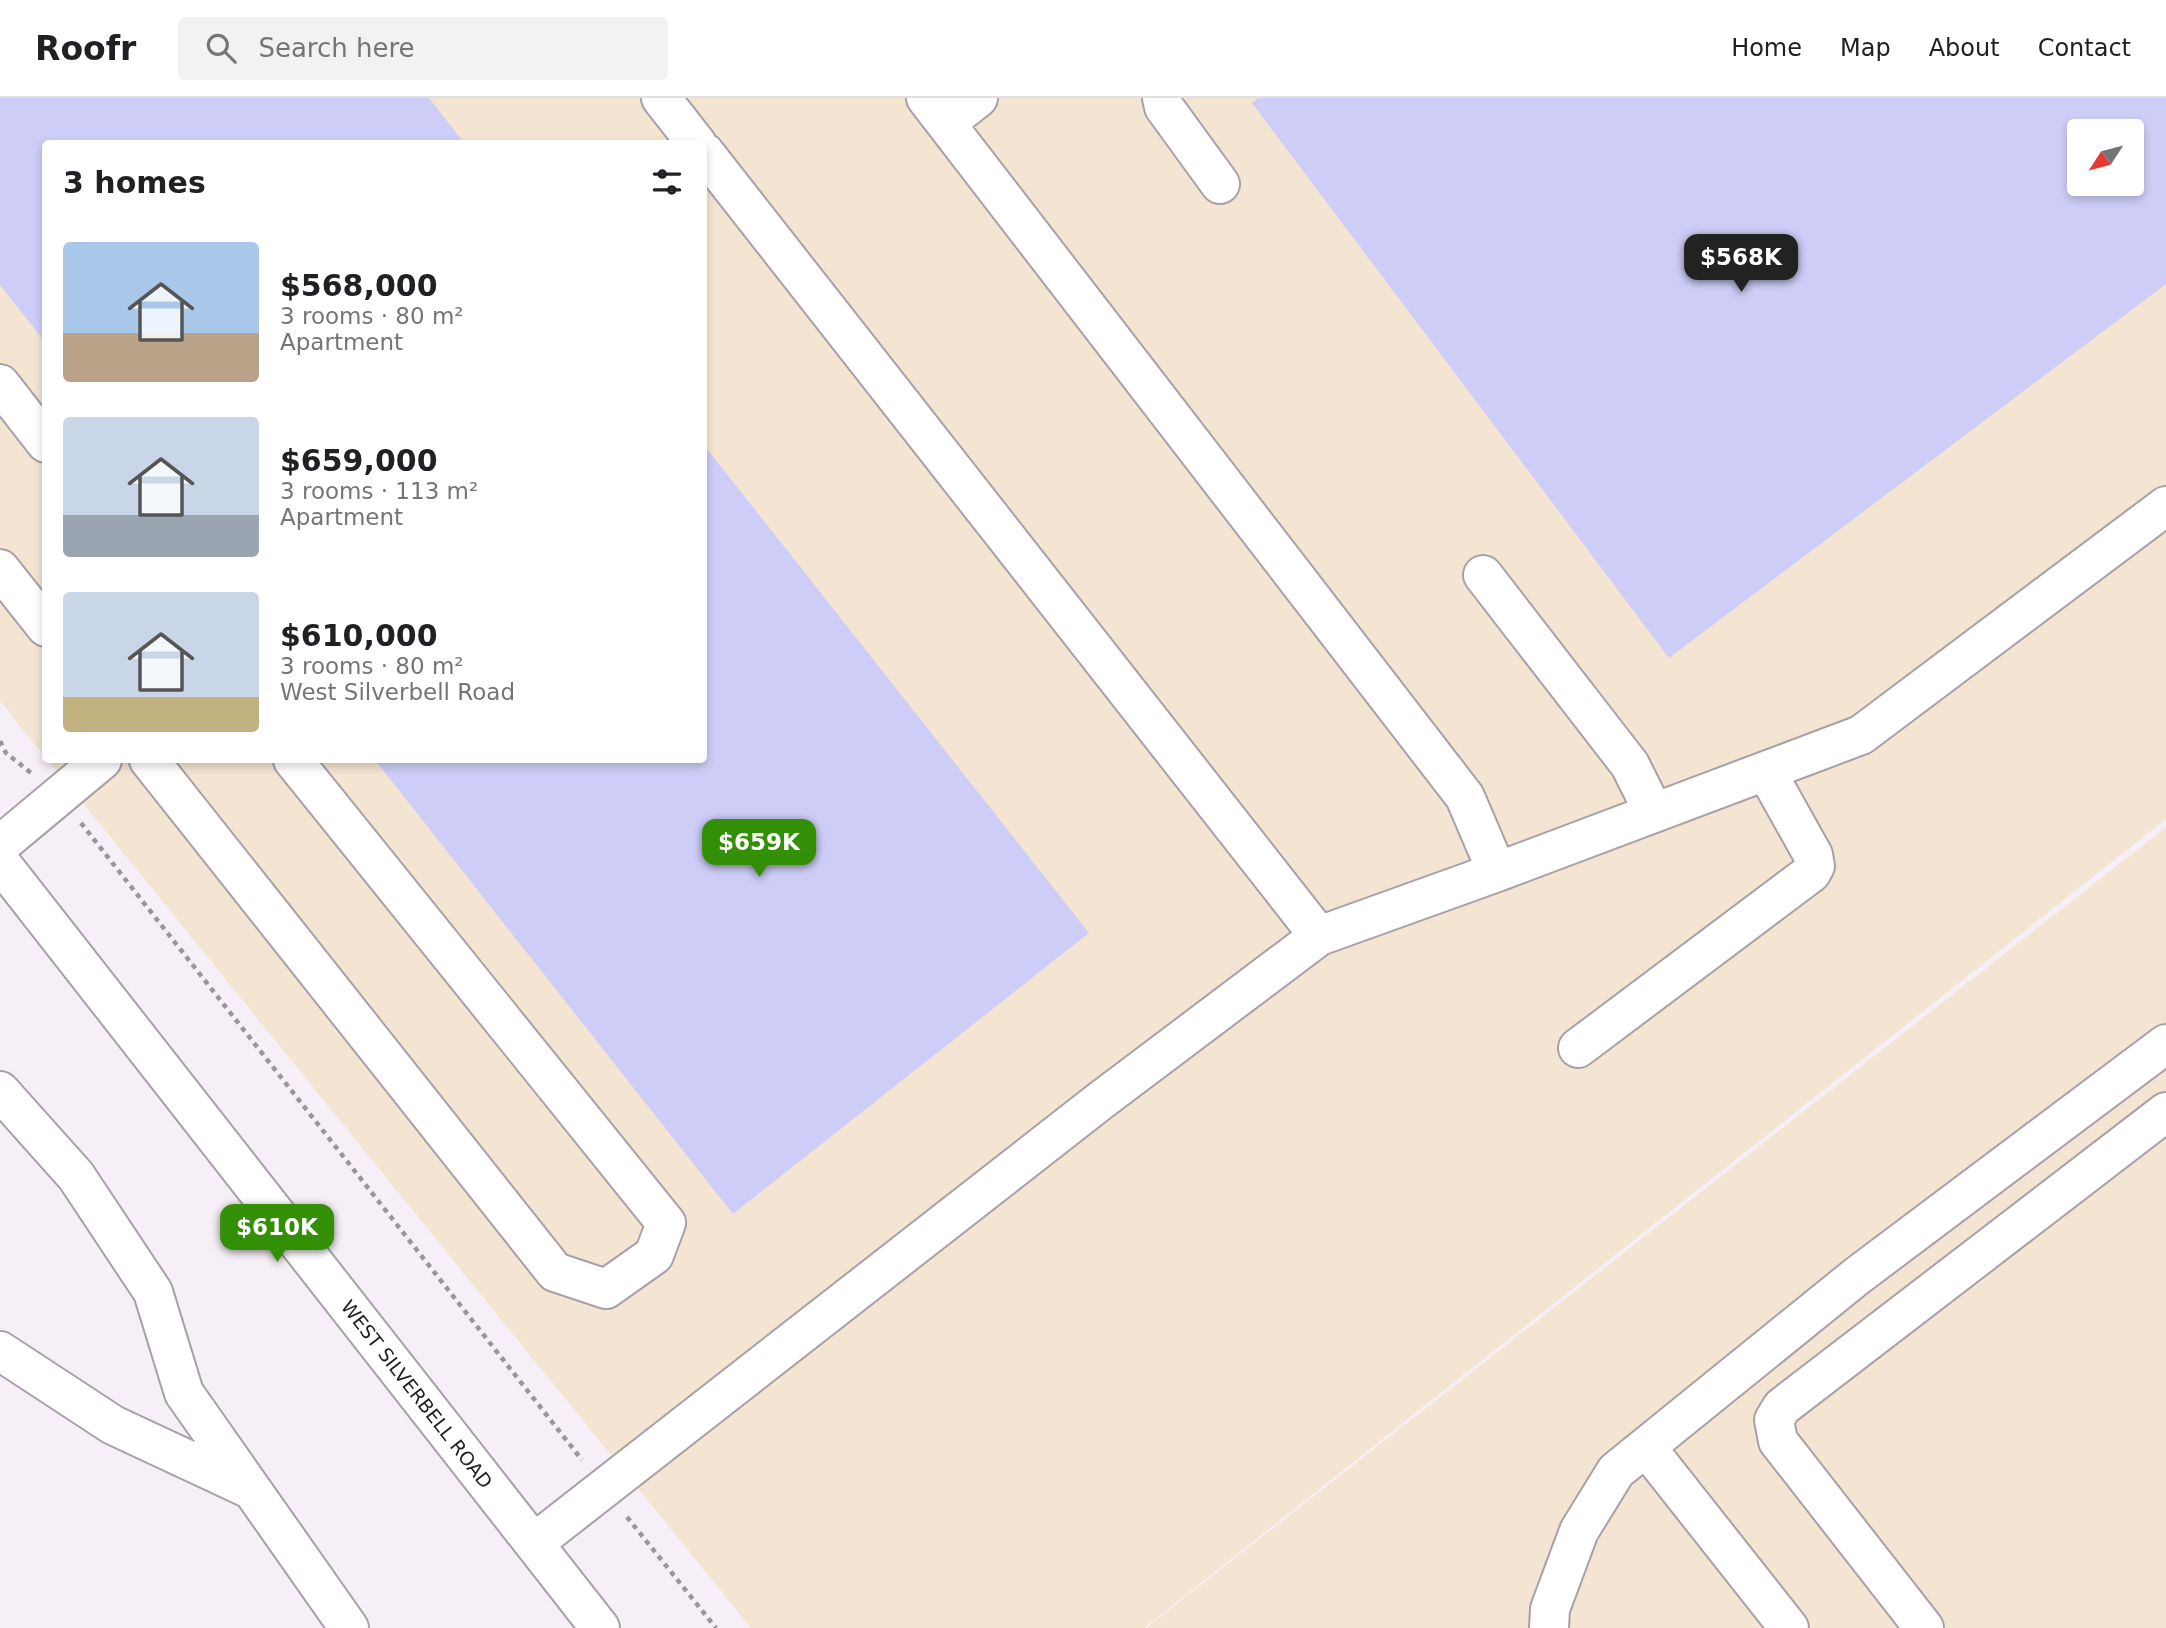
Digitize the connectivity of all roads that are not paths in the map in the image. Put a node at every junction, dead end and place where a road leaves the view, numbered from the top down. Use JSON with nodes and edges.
{"nodes":[{"id":1,"x":661,"y":98,"type":"edge"},
{"id":2,"x":978,"y":98,"type":"edge"},
{"id":3,"x":1162,"y":98,"type":"edge"},
{"id":4,"x":936,"y":111,"type":"edge"},
{"id":5,"x":693,"y":140,"type":"edge"},
{"id":6,"x":707,"y":156,"type":"edge"},
{"id":7,"x":1220,"y":184,"type":"dead end"},
{"id":8,"x":0,"y":384,"type":"edge"},
{"id":9,"x":42,"y":438,"type":"edge"},
{"id":10,"x":2166,"y":506,"type":"edge"},
{"id":11,"x":0,"y":569,"type":"edge"},
{"id":12,"x":1483,"y":575,"type":"dead end"},
{"id":13,"x":42,"y":622,"type":"edge"},
{"id":14,"x":98,"y":763,"type":"edge"},
{"id":15,"x":151,"y":763,"type":"edge"},
{"id":16,"x":295,"y":763,"type":"edge"},
{"id":17,"x":1766,"y":771,"type":"junction"},
{"id":18,"x":1654,"y":813,"type":"junction"},
{"id":19,"x":0,"y":845,"type":"edge"},
{"id":20,"x":0,"y":862,"type":"edge"},
{"id":21,"x":1497,"y":872,"type":"junction"},
{"id":22,"x":1319,"y":936,"type":"junction"},
{"id":23,"x":2166,"y":1044,"type":"edge"},
{"id":24,"x":1578,"y":1048,"type":"dead end"},
{"id":25,"x":0,"y":1091,"type":"edge"},
{"id":26,"x":2166,"y":1112,"type":"edge"},
{"id":27,"x":0,"y":1351,"type":"edge"},
{"id":28,"x":1646,"y":1447,"type":"junction"},
{"id":29,"x":252,"y":1489,"type":"junction"},
{"id":30,"x":534,"y":1544,"type":"junction"},
{"id":31,"x":349,"y":1628,"type":"edge"},
{"id":32,"x":600,"y":1628,"type":"edge"},
{"id":33,"x":1549,"y":1628,"type":"edge"},
{"id":34,"x":1788,"y":1628,"type":"edge"},
{"id":35,"x":1924,"y":1628,"type":"edge"}],
"edges":[{"from":1,"to":5,"type":"main road"},
{"from":2,"to":4,"type":"main road"},
{"from":3,"to":7,"type":"main road"},
{"from":4,"to":21,"type":"main road"},
{"from":6,"to":22,"type":"main road"},
{"from":8,"to":9,"type":"main road"},
{"from":10,"to":17,"type":"main road"},
{"from":11,"to":13,"type":"main road"},
{"from":12,"to":18,"type":"main road"},
{"from":14,"to":19,"type":"main road"},
{"from":15,"to":16,"type":"main road"},
{"from":17,"to":18,"type":"main road"},
{"from":17,"to":24,"type":"main road"},
{"from":18,"to":21,"type":"main road"},
{"from":20,"to":30,"type":"main road","name":"WEST SILVERBELL ROAD"},
{"from":21,"to":22,"type":"main road"},
{"from":22,"to":30,"type":"main road"},
{"from":23,"to":28,"type":"main road"},
{"from":25,"to":29,"type":"main road"},
{"from":26,"to":35,"type":"main road"},
{"from":27,"to":29,"type":"main road"},
{"from":28,"to":33,"type":"main road"},
{"from":28,"to":34,"type":"main road"},
{"from":29,"to":31,"type":"main road"},
{"from":30,"to":32,"type":"main road","name":"WEST SILVERBELL ROAD"}]}
